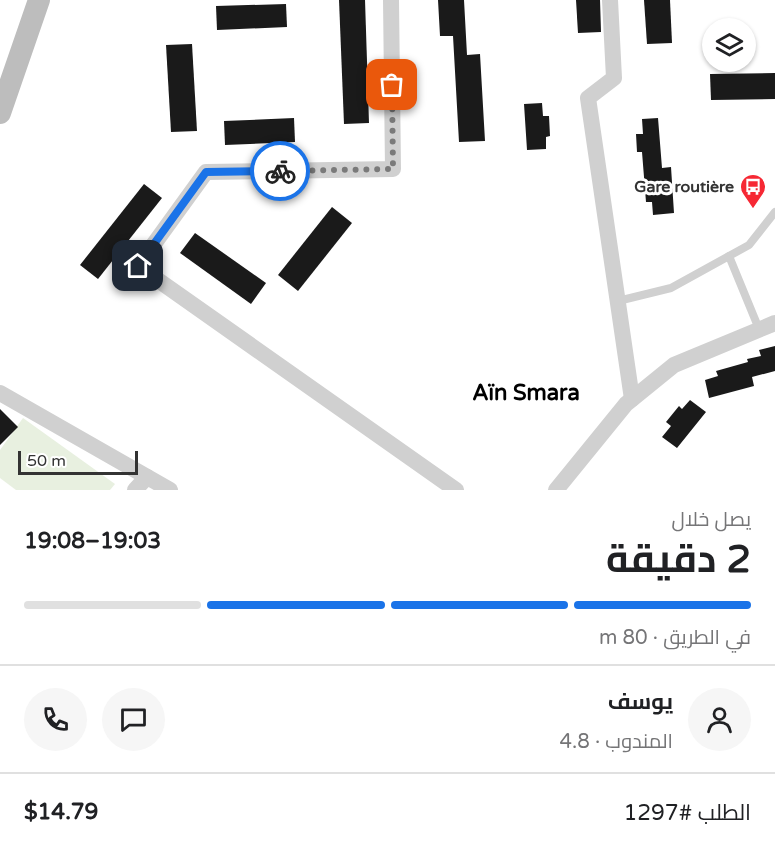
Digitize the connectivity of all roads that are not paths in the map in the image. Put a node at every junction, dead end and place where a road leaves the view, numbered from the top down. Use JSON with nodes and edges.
{"nodes":[{"id":1,"x":39,"y":0,"type":"edge"},
{"id":2,"x":391,"y":0,"type":"edge"},
{"id":3,"x":610,"y":0,"type":"edge"},
{"id":4,"x":0,"y":113,"type":"edge"},
{"id":5,"x":775,"y":212,"type":"edge"},
{"id":6,"x":729,"y":256,"type":"junction"},
{"id":7,"x":618,"y":301,"type":"junction"},
{"id":8,"x":767,"y":326,"type":"edge"},
{"id":9,"x":0,"y":393,"type":"edge"},
{"id":10,"x":632,"y":399,"type":"junction"},
{"id":11,"x":147,"y":477,"type":"junction"},
{"id":12,"x":135,"y":490,"type":"edge"},
{"id":13,"x":170,"y":490,"type":"edge"},
{"id":14,"x":456,"y":490,"type":"edge"},
{"id":15,"x":556,"y":490,"type":"edge"}],
"edges":[{"from":1,"to":4,"type":"main road"},
{"from":2,"to":14,"type":"street"},
{"from":3,"to":7,"type":"street"},
{"from":5,"to":6,"type":"lane"},
{"from":6,"to":7,"type":"lane"},
{"from":6,"to":8,"type":"lane"},
{"from":7,"to":10,"type":"street"},
{"from":8,"to":10,"type":"street"},
{"from":9,"to":11,"type":"street"},
{"from":10,"to":15,"type":"street"},
{"from":11,"to":12,"type":"street"},
{"from":11,"to":13,"type":"street"}]}
